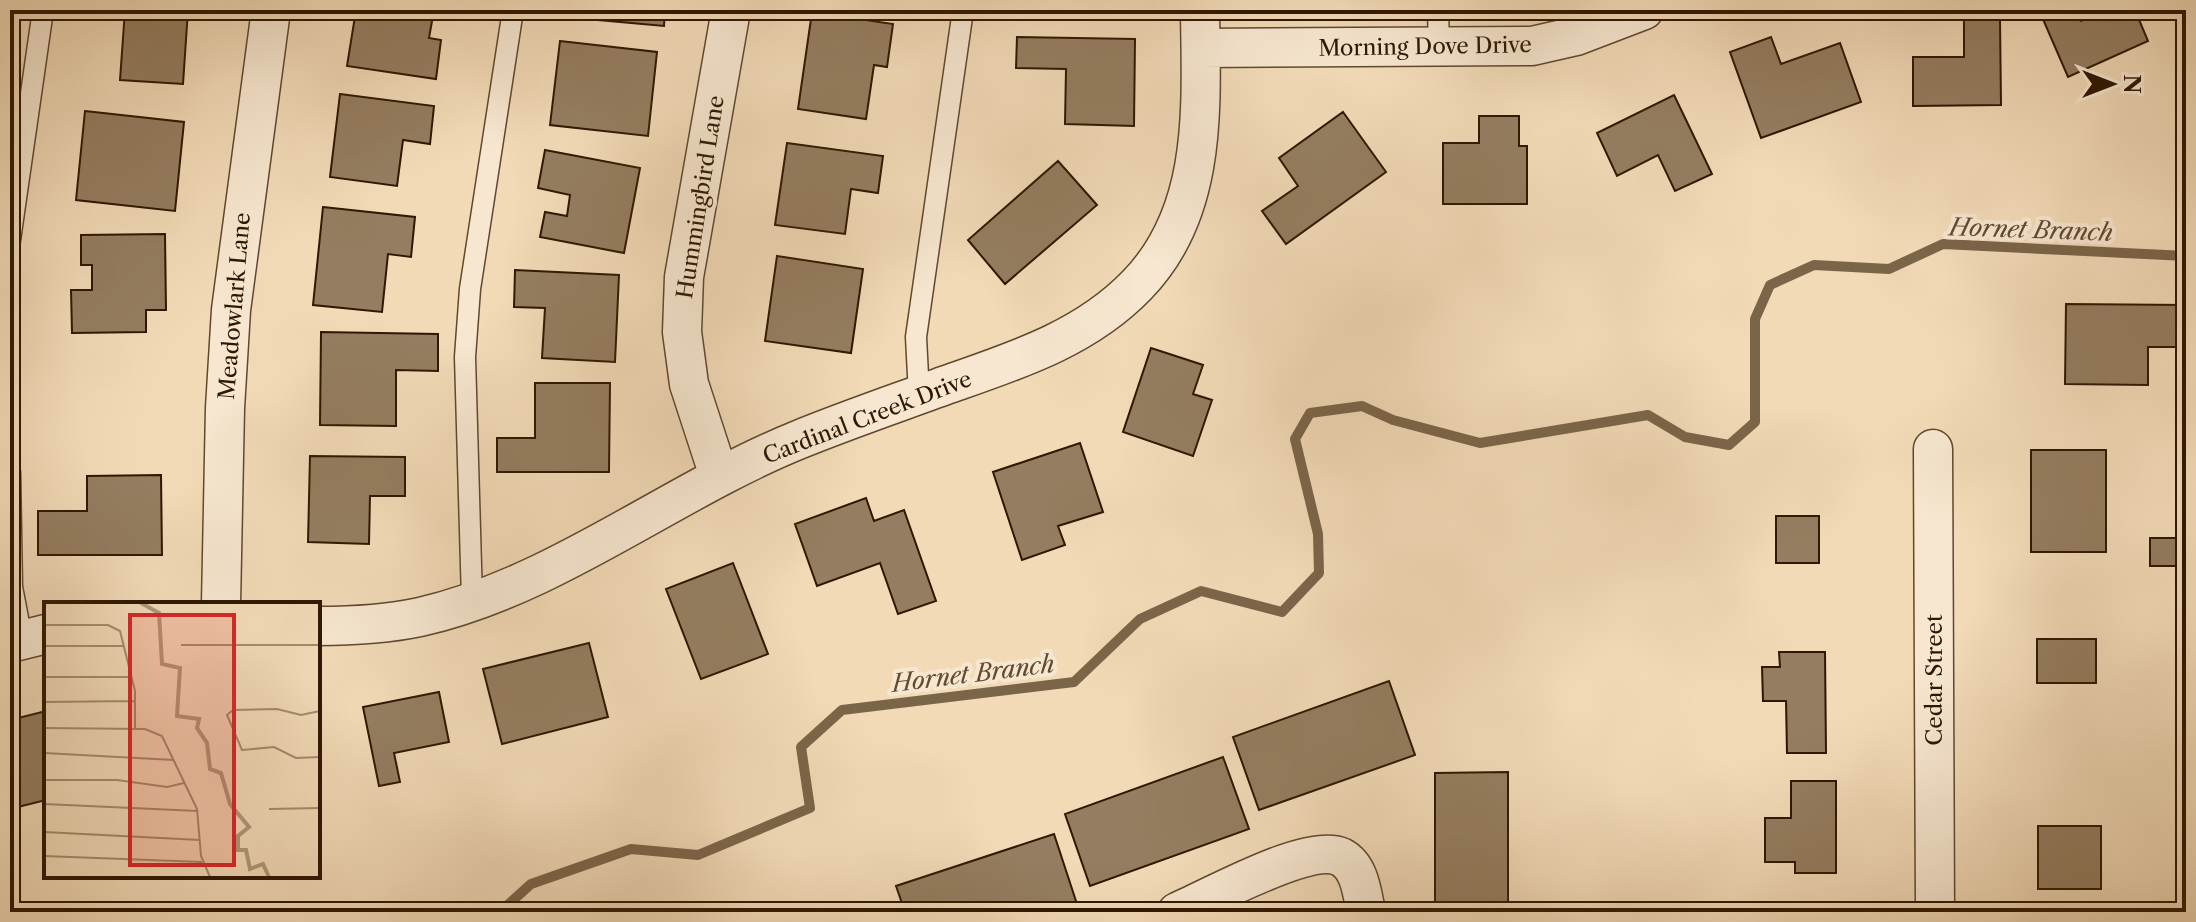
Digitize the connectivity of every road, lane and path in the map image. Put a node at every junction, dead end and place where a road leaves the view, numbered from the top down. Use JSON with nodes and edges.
{"nodes":[{"id":1,"x":43,"y":10,"type":"edge"},
{"id":2,"x":271,"y":10,"type":"edge"},
{"id":3,"x":513,"y":10,"type":"edge"},
{"id":4,"x":731,"y":10,"type":"edge"},
{"id":5,"x":963,"y":10,"type":"edge"},
{"id":6,"x":1200,"y":10,"type":"edge"},
{"id":7,"x":1438,"y":10,"type":"edge"},
{"id":8,"x":1644,"y":10,"type":"edge"},
{"id":9,"x":1201,"y":48,"type":"junction"},
{"id":10,"x":1439,"y":48,"type":"junction"},
{"id":11,"x":10,"y":240,"type":"edge"},
{"id":12,"x":919,"y":395,"type":"junction"},
{"id":13,"x":1933,"y":449,"type":"dead end"},
{"id":14,"x":10,"y":473,"type":"edge"},
{"id":15,"x":719,"y":476,"type":"junction"},
{"id":16,"x":472,"y":600,"type":"junction"},
{"id":17,"x":221,"y":602,"type":"edge"},
{"id":18,"x":320,"y":626,"type":"edge"},
{"id":19,"x":26,"y":639,"type":"edge"},
{"id":20,"x":1177,"y":912,"type":"edge"},
{"id":21,"x":1366,"y":912,"type":"edge"},
{"id":22,"x":1935,"y":912,"type":"edge"}],
"edges":[{"from":1,"to":11,"type":"lane"},
{"from":2,"to":17,"type":"street","name":"Meadowlark Lane"},
{"from":3,"to":16,"type":"lane"},
{"from":4,"to":15,"type":"street","name":"Hummingbird Lane"},
{"from":5,"to":12,"type":"lane"},
{"from":6,"to":9,"type":"street","name":"Cardinal Creek Drive"},
{"from":7,"to":10,"type":"lane"},
{"from":8,"to":10,"type":"street","name":"Morning Dove Drive"},
{"from":9,"to":10,"type":"street","name":"Morning Dove Drive"},
{"from":9,"to":12,"type":"street","name":"Cardinal Creek Drive"},
{"from":12,"to":15,"type":"street","name":"Cardinal Creek Drive"},
{"from":13,"to":22,"type":"street","name":"Cedar Street"},
{"from":14,"to":19,"type":"lane"},
{"from":15,"to":16,"type":"street","name":"Cardinal Creek Drive"},
{"from":16,"to":18,"type":"street","name":"Cardinal Creek Drive"},
{"from":20,"to":21,"type":"street"}]}
